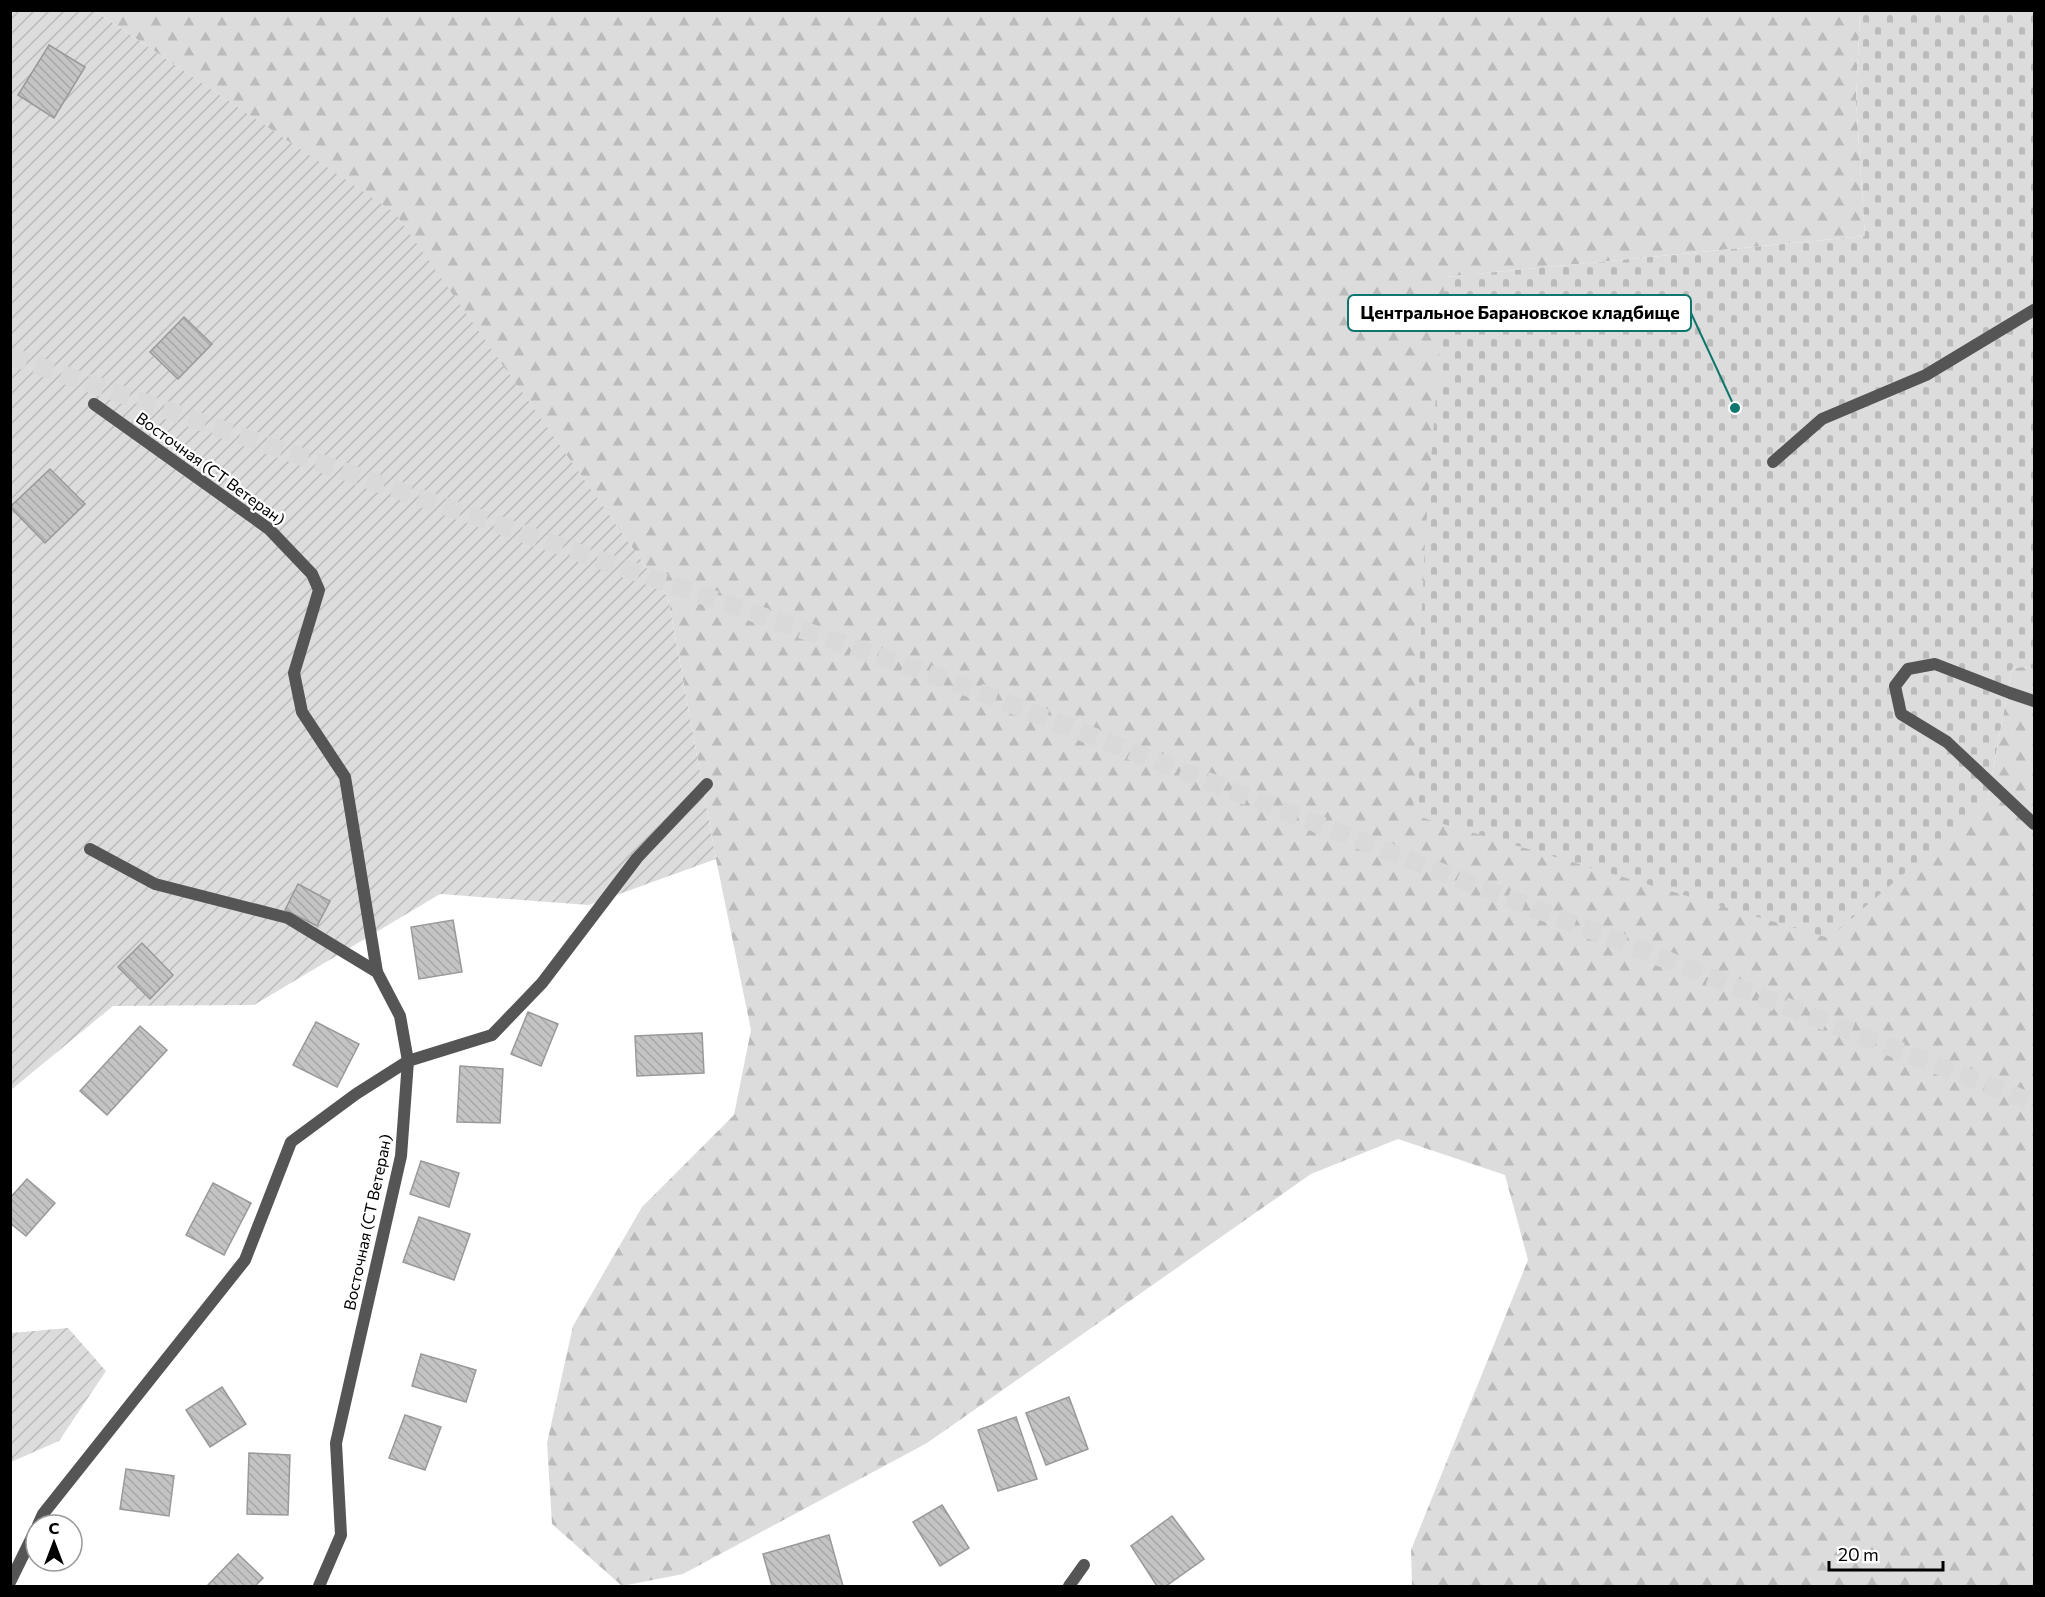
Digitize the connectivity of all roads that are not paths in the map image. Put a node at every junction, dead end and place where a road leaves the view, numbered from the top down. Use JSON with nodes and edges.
{"nodes":[{"id":1,"x":2034,"y":310,"type":"edge"},
{"id":2,"x":94,"y":404,"type":"dead end"},
{"id":3,"x":1773,"y":462,"type":"dead end"},
{"id":4,"x":2034,"y":701,"type":"edge"},
{"id":5,"x":707,"y":784,"type":"dead end"},
{"id":6,"x":2034,"y":824,"type":"edge"},
{"id":7,"x":90,"y":849,"type":"dead end"},
{"id":8,"x":376,"y":972,"type":"junction"},
{"id":9,"x":408,"y":1061,"type":"junction"},
{"id":10,"x":44,"y":1513,"type":"edge"},
{"id":11,"x":24,"y":1553,"type":"edge"},
{"id":12,"x":1084,"y":1565,"type":"dead end"},
{"id":13,"x":10,"y":1582,"type":"edge"},
{"id":14,"x":320,"y":1587,"type":"edge"},
{"id":15,"x":1069,"y":1587,"type":"edge"}],
"edges":[{"from":1,"to":3,"type":"street"},
{"from":2,"to":8,"type":"street","name":"Восточная (СТ Ветеран)"},
{"from":4,"to":6,"type":"street"},
{"from":5,"to":9,"type":"street"},
{"from":7,"to":8,"type":"street"},
{"from":8,"to":9,"type":"street","name":"Восточная (СТ Ветеран)"},
{"from":9,"to":10,"type":"street"},
{"from":9,"to":14,"type":"street","name":"Восточная (СТ Ветеран)"},
{"from":11,"to":13,"type":"street"},
{"from":12,"to":15,"type":"street"}]}
